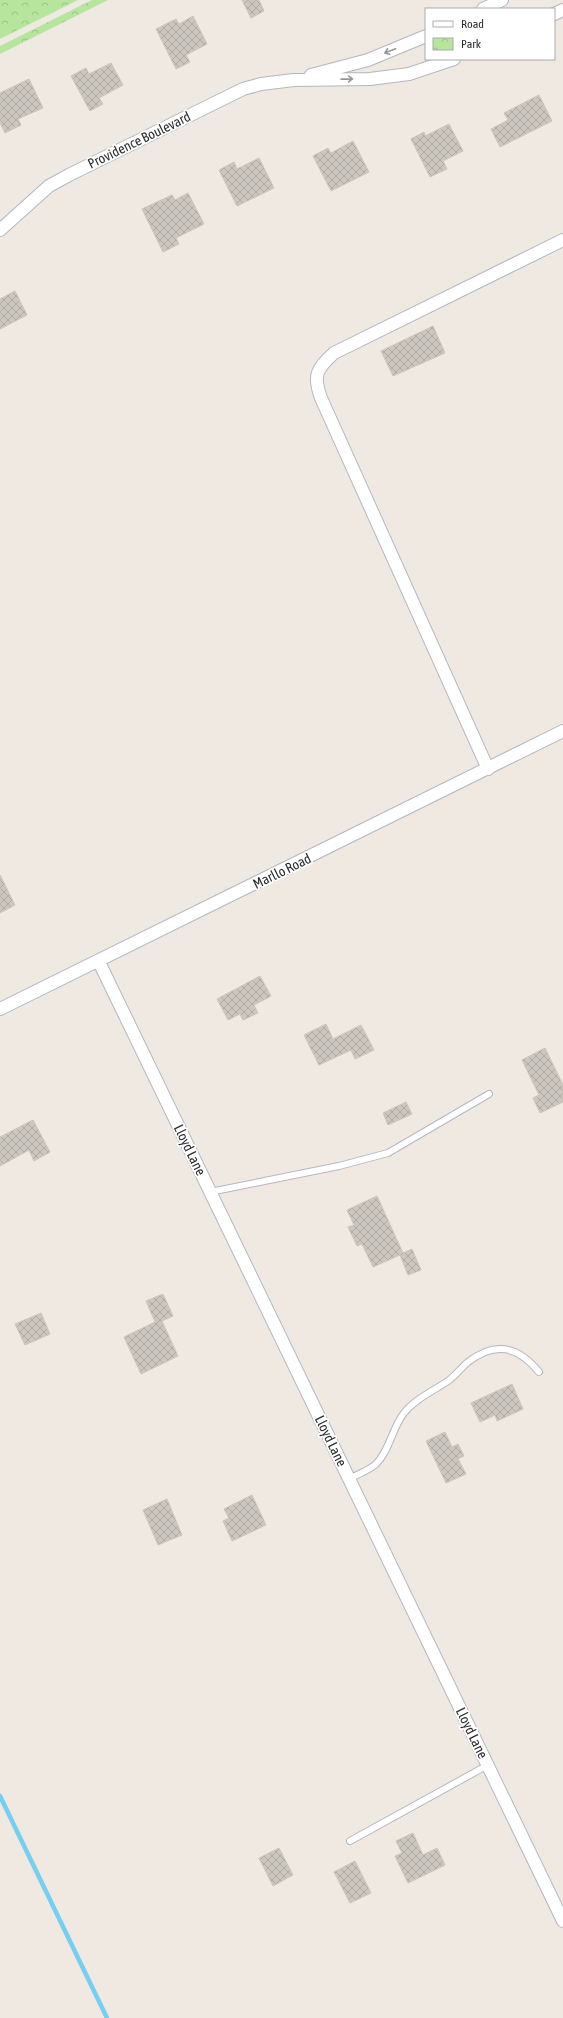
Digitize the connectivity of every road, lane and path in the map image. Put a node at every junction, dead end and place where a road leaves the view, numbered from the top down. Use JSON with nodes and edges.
{"nodes":[{"id":1,"x":502,"y":0,"type":"edge"},
{"id":2,"x":485,"y":8,"type":"edge"},
{"id":3,"x":425,"y":36,"type":"edge"},
{"id":4,"x":451,"y":60,"type":"edge"},
{"id":5,"x":294,"y":80,"type":"junction"},
{"id":6,"x":0,"y":230,"type":"edge"},
{"id":7,"x":563,"y":240,"type":"edge"},
{"id":8,"x":563,"y":731,"type":"edge"},
{"id":9,"x":488,"y":769,"type":"junction"},
{"id":10,"x":99,"y":962,"type":"junction"},
{"id":11,"x":0,"y":1009,"type":"edge"},
{"id":12,"x":489,"y":1094,"type":"dead end"},
{"id":13,"x":210,"y":1192,"type":"junction"},
{"id":14,"x":539,"y":1372,"type":"dead end"},
{"id":15,"x":349,"y":1479,"type":"junction"},
{"id":16,"x":488,"y":1765,"type":"junction"},
{"id":17,"x":350,"y":1841,"type":"dead end"},
{"id":18,"x":563,"y":1921,"type":"edge"}],
"edges":[{"from":1,"to":2,"type":"street"},
{"from":3,"to":5,"type":"street","name":"Providence Boulevard","one_way":true},
{"from":5,"to":4,"type":"street","name":"Providence Boulevard","one_way":true},
{"from":5,"to":6,"type":"street","name":"Providence Boulevard"},
{"from":7,"to":9,"type":"street"},
{"from":8,"to":9,"type":"street","name":"Marllo Road"},
{"from":9,"to":10,"type":"street","name":"Marllo Road"},
{"from":10,"to":11,"type":"street","name":"Marllo Road"},
{"from":10,"to":13,"type":"street","name":"Lloyd Lane"},
{"from":12,"to":13,"type":"lane"},
{"from":13,"to":15,"type":"street","name":"Lloyd Lane"},
{"from":14,"to":15,"type":"lane"},
{"from":15,"to":16,"type":"street","name":"Lloyd Lane"},
{"from":16,"to":17,"type":"lane"},
{"from":16,"to":18,"type":"street","name":"Lloyd Lane"}]}
